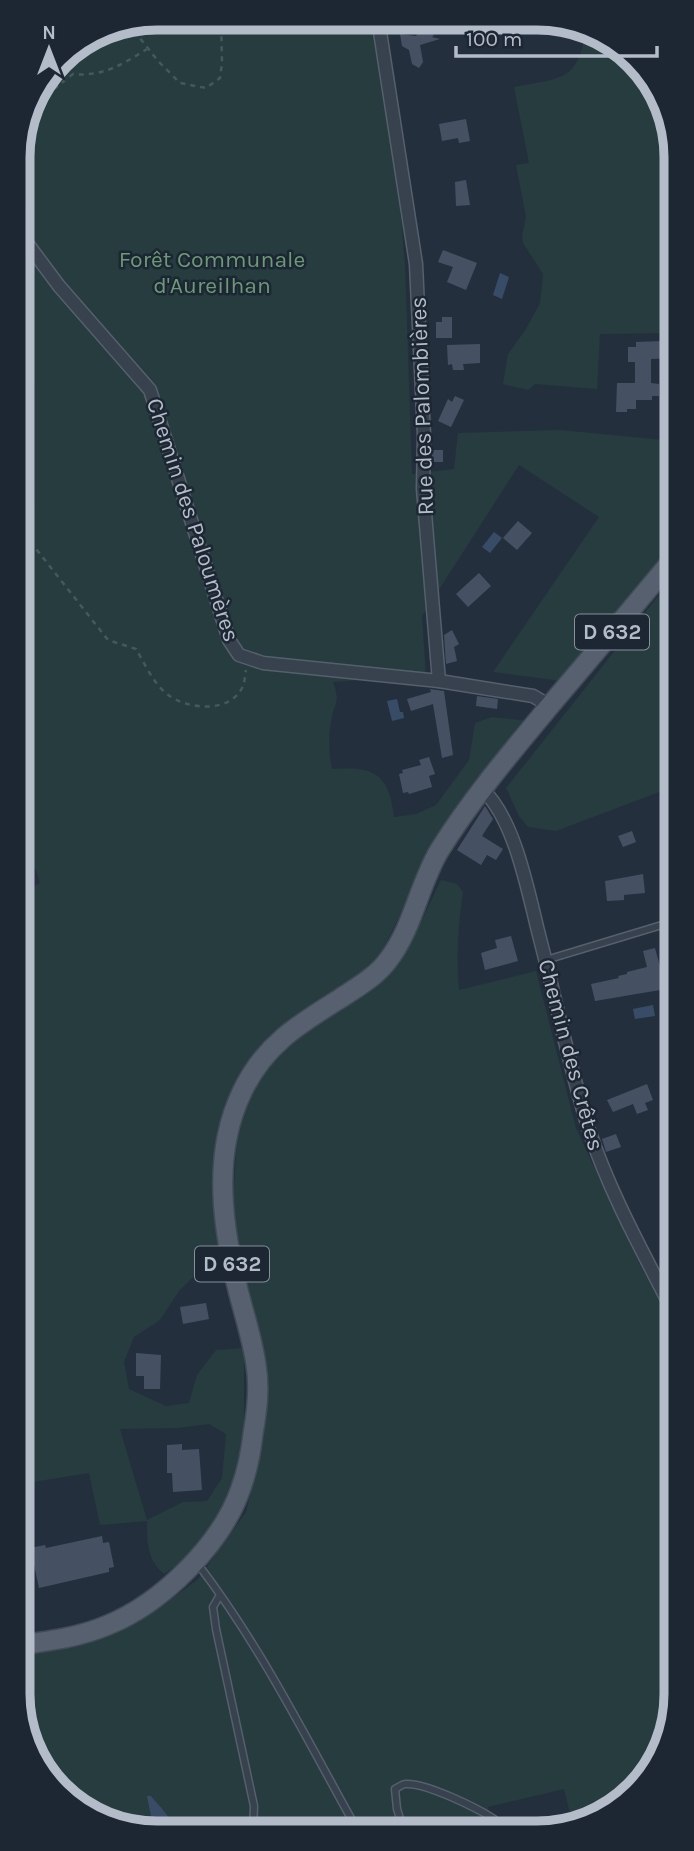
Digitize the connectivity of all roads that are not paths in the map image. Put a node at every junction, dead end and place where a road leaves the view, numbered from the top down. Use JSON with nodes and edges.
{"nodes":[{"id":1,"x":380,"y":30,"type":"edge"},
{"id":2,"x":30,"y":247,"type":"edge"},
{"id":3,"x":664,"y":570,"type":"edge"},
{"id":4,"x":439,"y":681,"type":"junction"},
{"id":5,"x":550,"y":706,"type":"junction"},
{"id":6,"x":482,"y":789,"type":"junction"},
{"id":7,"x":664,"y":923,"type":"edge"},
{"id":8,"x":545,"y":960,"type":"junction"},
{"id":9,"x":664,"y":1294,"type":"edge"},
{"id":10,"x":196,"y":1562,"type":"junction"},
{"id":11,"x":220,"y":1595,"type":"junction"},
{"id":12,"x":30,"y":1644,"type":"edge"},
{"id":13,"x":253,"y":1821,"type":"edge"},
{"id":14,"x":352,"y":1821,"type":"edge"},
{"id":15,"x":401,"y":1821,"type":"edge"},
{"id":16,"x":494,"y":1821,"type":"edge"}],
"edges":[{"from":1,"to":4,"type":"street","name":"Rue des Palombières"},
{"from":2,"to":4,"type":"street","name":"Chemin des Paloumères"},
{"from":3,"to":5,"type":"main road","number":"D 632"},
{"from":4,"to":5,"type":"street"},
{"from":5,"to":6,"type":"main road","number":"D 632"},
{"from":6,"to":8,"type":"street","name":"Chemin des Crêtes"},
{"from":6,"to":10,"type":"main road","number":"D 632"},
{"from":7,"to":8,"type":"lane"},
{"from":8,"to":9,"type":"street","name":"Chemin des Crêtes"},
{"from":10,"to":11,"type":"lane"},
{"from":10,"to":12,"type":"main road","number":"D 632"},
{"from":11,"to":13,"type":"lane"},
{"from":11,"to":14,"type":"lane"},
{"from":15,"to":16,"type":"lane"}]}
